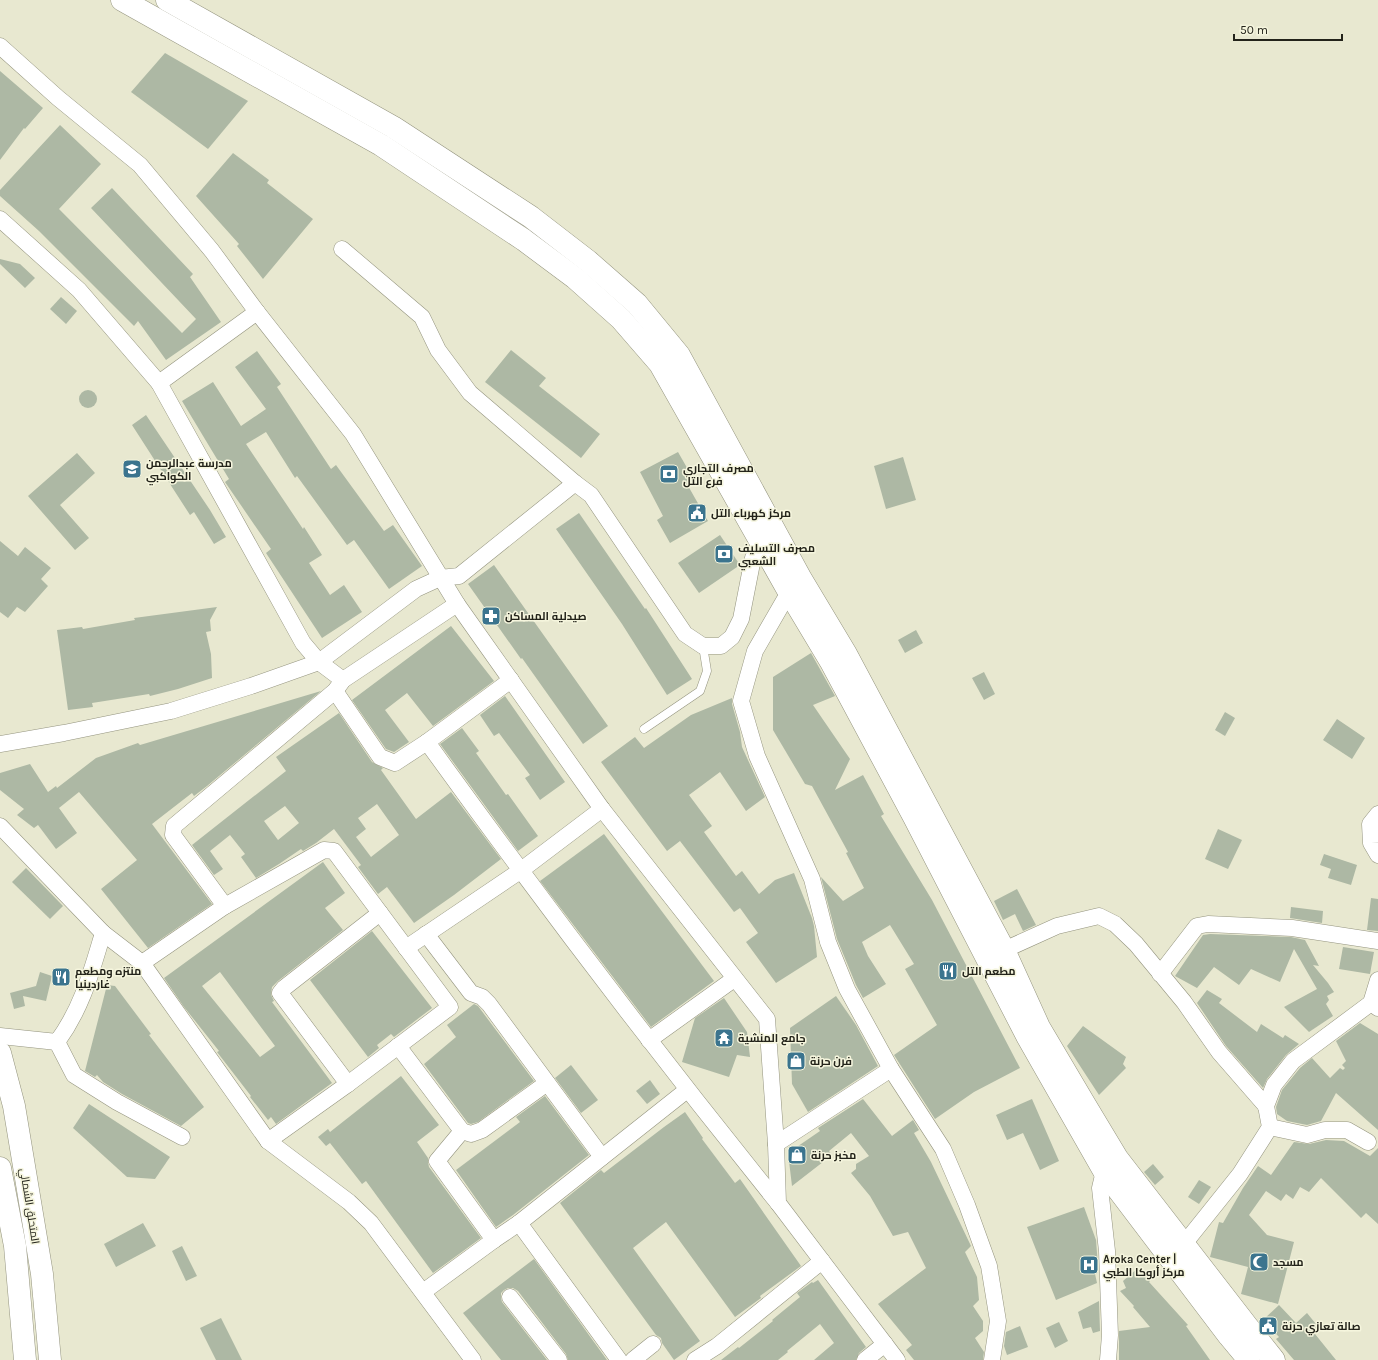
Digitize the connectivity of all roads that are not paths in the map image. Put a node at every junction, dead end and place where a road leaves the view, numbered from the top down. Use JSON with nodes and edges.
{"nodes":[{"id":1,"x":122,"y":0,"type":"edge"},
{"id":2,"x":167,"y":0,"type":"edge"},
{"id":3,"x":0,"y":46,"type":"edge"},
{"id":4,"x":0,"y":219,"type":"edge"},
{"id":5,"x":342,"y":249,"type":"dead end"},
{"id":6,"x":257,"y":312,"type":"junction"},
{"id":7,"x":159,"y":383,"type":"junction"},
{"id":8,"x":575,"y":483,"type":"junction"},
{"id":9,"x":761,"y":542,"type":"junction"},
{"id":10,"x":440,"y":578,"type":"junction"},
{"id":11,"x":789,"y":592,"type":"junction"},
{"id":12,"x":457,"y":604,"type":"junction"},
{"id":13,"x":703,"y":646,"type":"junction"},
{"id":14,"x":319,"y":662,"type":"junction"},
{"id":15,"x":510,"y":680,"type":"junction"},
{"id":16,"x":339,"y":685,"type":"junction"},
{"id":17,"x":644,"y":728,"type":"dead end"},
{"id":18,"x":427,"y":742,"type":"junction"},
{"id":19,"x":0,"y":744,"type":"edge"},
{"id":20,"x":602,"y":809,"type":"junction"},
{"id":21,"x":1378,"y":814,"type":"edge"},
{"id":22,"x":0,"y":826,"type":"edge"},
{"id":23,"x":1378,"y":855,"type":"edge"},
{"id":24,"x":520,"y":871,"type":"junction"},
{"id":25,"x":225,"y":906,"type":"junction"},
{"id":26,"x":380,"y":913,"type":"junction"},
{"id":27,"x":104,"y":933,"type":"junction"},
{"id":28,"x":426,"y":934,"type":"junction"},
{"id":29,"x":1378,"y":941,"type":"edge"},
{"id":30,"x":406,"y":948,"type":"junction"},
{"id":31,"x":1004,"y":950,"type":"junction"},
{"id":32,"x":142,"y":963,"type":"junction"},
{"id":33,"x":1160,"y":974,"type":"junction"},
{"id":34,"x":734,"y":979,"type":"junction"},
{"id":35,"x":1378,"y":980,"type":"edge"},
{"id":36,"x":471,"y":992,"type":"junction"},
{"id":37,"x":1374,"y":1006,"type":"edge"},
{"id":38,"x":450,"y":1007,"type":"junction"},
{"id":39,"x":0,"y":1036,"type":"edge"},
{"id":40,"x":649,"y":1040,"type":"junction"},
{"id":41,"x":57,"y":1042,"type":"junction"},
{"id":42,"x":398,"y":1046,"type":"junction"},
{"id":43,"x":0,"y":1053,"type":"edge"},
{"id":44,"x":891,"y":1069,"type":"junction"},
{"id":45,"x":547,"y":1083,"type":"junction"},
{"id":46,"x":348,"y":1084,"type":"junction"},
{"id":47,"x":687,"y":1090,"type":"junction"},
{"id":48,"x":1266,"y":1106,"type":"junction"},
{"id":49,"x":1270,"y":1127,"type":"junction"},
{"id":50,"x":462,"y":1131,"type":"junction"},
{"id":51,"x":182,"y":1137,"type":"dead end"},
{"id":52,"x":268,"y":1142,"type":"junction"},
{"id":53,"x":1368,"y":1142,"type":"dead end"},
{"id":54,"x":776,"y":1144,"type":"junction"},
{"id":55,"x":602,"y":1157,"type":"junction"},
{"id":56,"x":0,"y":1168,"type":"edge"},
{"id":57,"x":1104,"y":1172,"type":"junction"},
{"id":58,"x":778,"y":1203,"type":"junction"},
{"id":59,"x":520,"y":1223,"type":"junction"},
{"id":60,"x":494,"y":1240,"type":"junction"},
{"id":61,"x":1184,"y":1244,"type":"junction"},
{"id":62,"x":822,"y":1261,"type":"junction"},
{"id":63,"x":423,"y":1292,"type":"junction"},
{"id":64,"x":510,"y":1297,"type":"dead end"},
{"id":65,"x":653,"y":1344,"type":"dead end"},
{"id":66,"x":885,"y":1344,"type":"junction"},
{"id":67,"x":706,"y":1357,"type":"edge"},
{"id":68,"x":25,"y":1360,"type":"edge"},
{"id":69,"x":50,"y":1360,"type":"edge"},
{"id":70,"x":473,"y":1360,"type":"edge"},
{"id":71,"x":559,"y":1360,"type":"edge"},
{"id":72,"x":619,"y":1360,"type":"edge"},
{"id":73,"x":633,"y":1360,"type":"edge"},
{"id":74,"x":866,"y":1360,"type":"edge"},
{"id":75,"x":897,"y":1360,"type":"edge"},
{"id":76,"x":992,"y":1360,"type":"edge"},
{"id":77,"x":1108,"y":1360,"type":"edge"},
{"id":78,"x":1249,"y":1360,"type":"edge"},
{"id":79,"x":1274,"y":1360,"type":"edge"}],
"edges":[{"from":1,"to":9,"type":"main road"},
{"from":2,"to":31,"type":"main road"},
{"from":3,"to":6,"type":"street"},
{"from":4,"to":7,"type":"street"},
{"from":5,"to":8,"type":"street"},
{"from":6,"to":7,"type":"street"},
{"from":6,"to":10,"type":"street"},
{"from":7,"to":14,"type":"street"},
{"from":8,"to":10,"type":"street"},
{"from":8,"to":13,"type":"street"},
{"from":9,"to":11,"type":"main road"},
{"from":9,"to":13,"type":"street"},
{"from":10,"to":12,"type":"street"},
{"from":10,"to":14,"type":"street"},
{"from":11,"to":44,"type":"street"},
{"from":11,"to":57,"type":"main road"},
{"from":12,"to":15,"type":"street"},
{"from":12,"to":16,"type":"street"},
{"from":13,"to":17,"type":"lane"},
{"from":14,"to":16,"type":"street"},
{"from":14,"to":19,"type":"street"},
{"from":15,"to":18,"type":"street"},
{"from":15,"to":20,"type":"street"},
{"from":16,"to":18,"type":"street"},
{"from":16,"to":25,"type":"street"},
{"from":18,"to":24,"type":"street"},
{"from":20,"to":24,"type":"street"},
{"from":20,"to":34,"type":"street"},
{"from":21,"to":23,"type":"street"},
{"from":22,"to":27,"type":"street"},
{"from":24,"to":28,"type":"street"},
{"from":24,"to":40,"type":"street"},
{"from":25,"to":26,"type":"street"},
{"from":25,"to":32,"type":"street"},
{"from":26,"to":30,"type":"street"},
{"from":26,"to":46,"type":"street"},
{"from":27,"to":32,"type":"street"},
{"from":27,"to":41,"type":"street"},
{"from":28,"to":30,"type":"street"},
{"from":28,"to":36,"type":"street"},
{"from":29,"to":33,"type":"street"},
{"from":30,"to":38,"type":"street"},
{"from":31,"to":33,"type":"street"},
{"from":31,"to":61,"type":"main road"},
{"from":32,"to":52,"type":"street"},
{"from":33,"to":48,"type":"street"},
{"from":34,"to":40,"type":"street"},
{"from":34,"to":54,"type":"street"},
{"from":35,"to":37,"type":"street"},
{"from":36,"to":38,"type":"street"},
{"from":36,"to":45,"type":"street"},
{"from":37,"to":48,"type":"street"},
{"from":38,"to":42,"type":"street"},
{"from":39,"to":41,"type":"street"},
{"from":40,"to":47,"type":"street"},
{"from":41,"to":51,"type":"street"},
{"from":42,"to":46,"type":"street"},
{"from":42,"to":50,"type":"street"},
{"from":43,"to":69,"type":"main road","name":"المتحلق الشمالي"},
{"from":44,"to":54,"type":"street"},
{"from":44,"to":76,"type":"street"},
{"from":45,"to":50,"type":"street"},
{"from":45,"to":55,"type":"street"},
{"from":46,"to":52,"type":"street"},
{"from":47,"to":55,"type":"street"},
{"from":47,"to":58,"type":"street"},
{"from":48,"to":49,"type":"street"},
{"from":49,"to":53,"type":"street"},
{"from":49,"to":61,"type":"street"},
{"from":50,"to":60,"type":"street"},
{"from":52,"to":63,"type":"street"},
{"from":54,"to":58,"type":"street"},
{"from":55,"to":59,"type":"street"},
{"from":56,"to":68,"type":"main road","name":"المتحلق الشمالي"},
{"from":57,"to":77,"type":"street"},
{"from":57,"to":78,"type":"main road"},
{"from":58,"to":62,"type":"street"},
{"from":59,"to":60,"type":"street"},
{"from":59,"to":72,"type":"street"},
{"from":60,"to":63,"type":"street"},
{"from":61,"to":79,"type":"main road"},
{"from":62,"to":66,"type":"street"},
{"from":62,"to":67,"type":"street"},
{"from":63,"to":70,"type":"street"},
{"from":64,"to":71,"type":"street"},
{"from":65,"to":73,"type":"street"},
{"from":66,"to":74,"type":"street"},
{"from":66,"to":75,"type":"street"}]}
